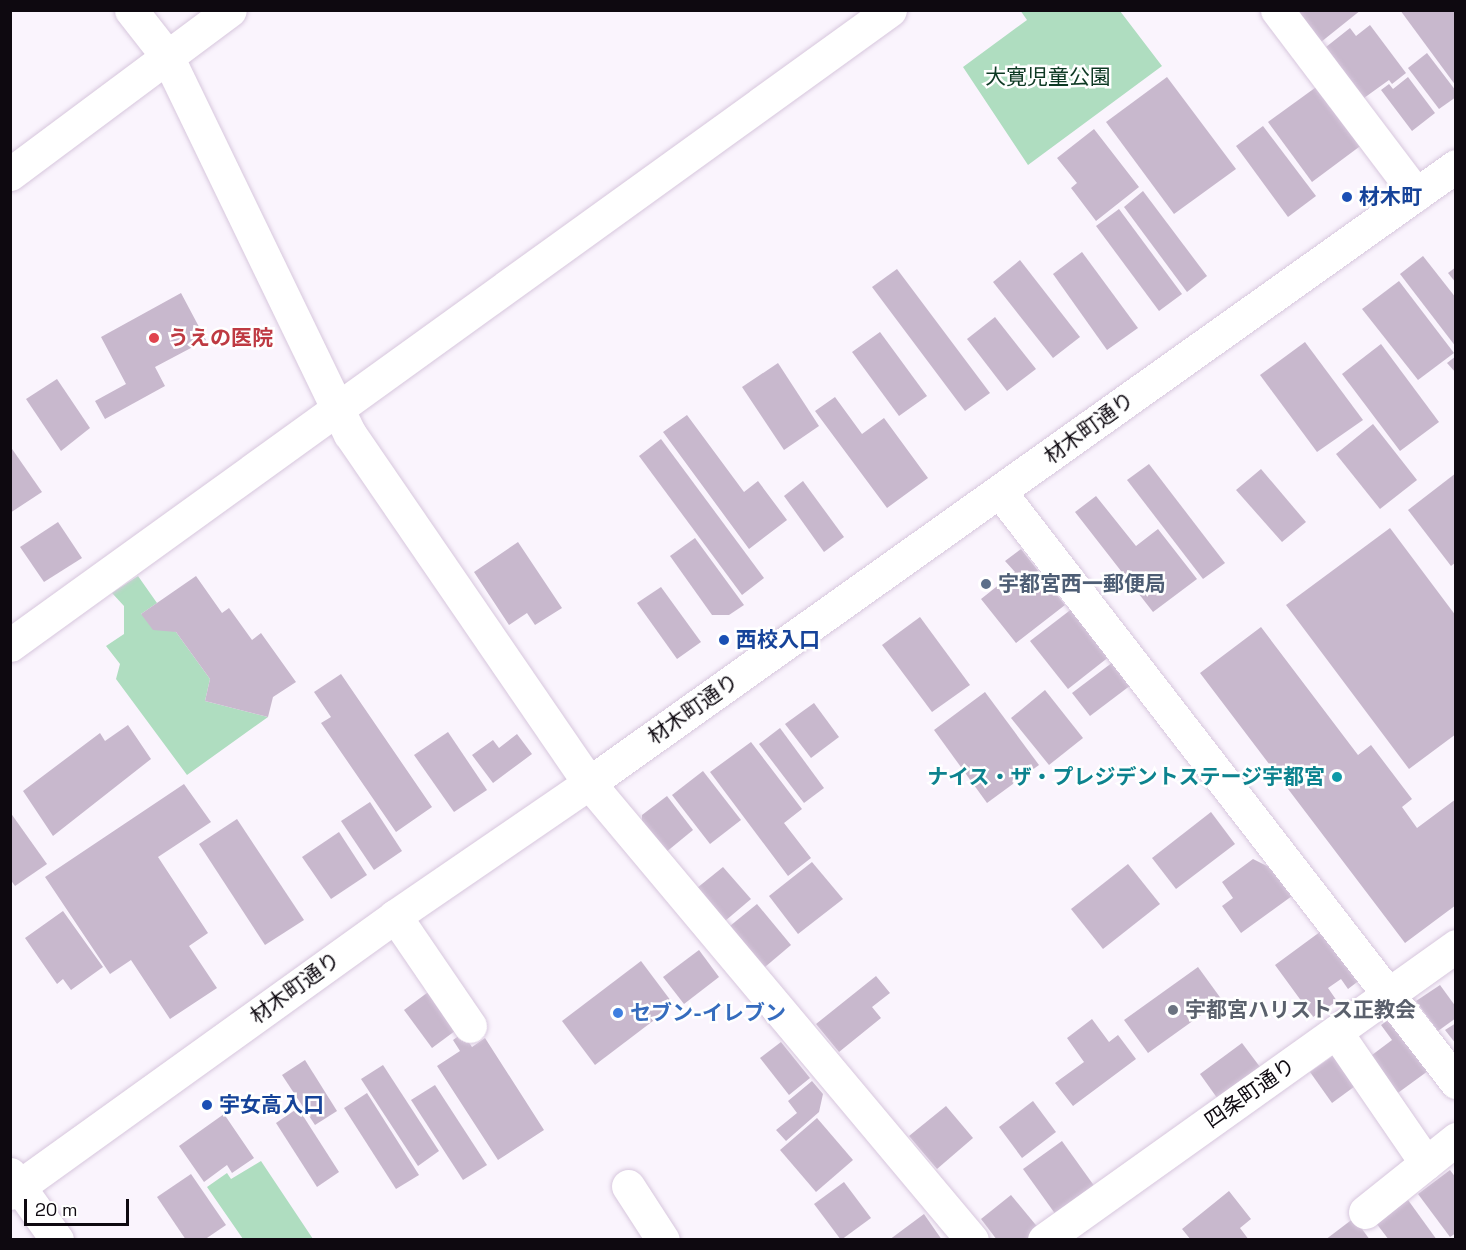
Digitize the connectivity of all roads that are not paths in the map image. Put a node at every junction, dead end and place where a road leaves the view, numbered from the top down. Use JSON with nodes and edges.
{"nodes":[{"id":1,"x":131,"y":10,"type":"edge"},
{"id":2,"x":230,"y":10,"type":"edge"},
{"id":3,"x":890,"y":10,"type":"edge"},
{"id":4,"x":1277,"y":10,"type":"edge"},
{"id":5,"x":167,"y":57,"type":"junction"},
{"id":6,"x":1455,"y":166,"type":"edge"},
{"id":7,"x":10,"y":174,"type":"edge"},
{"id":8,"x":1416,"y":194,"type":"junction"},
{"id":9,"x":338,"y":408,"type":"junction"},
{"id":10,"x":1000,"y":492,"type":"junction"},
{"id":11,"x":10,"y":645,"type":"edge"},
{"id":12,"x":589,"y":783,"type":"junction"},
{"id":13,"x":395,"y":916,"type":"junction"},
{"id":14,"x":1455,"y":946,"type":"edge"},
{"id":15,"x":1390,"y":993,"type":"junction"},
{"id":16,"x":470,"y":1026,"type":"dead end"},
{"id":17,"x":1336,"y":1032,"type":"junction"},
{"id":18,"x":1455,"y":1082,"type":"edge"},
{"id":19,"x":1455,"y":1140,"type":"edge"},
{"id":20,"x":1426,"y":1163,"type":"junction"},
{"id":21,"x":13,"y":1185,"type":"edge"},
{"id":22,"x":628,"y":1186,"type":"dead end"},
{"id":23,"x":1365,"y":1212,"type":"dead end"},
{"id":24,"x":57,"y":1239,"type":"edge"},
{"id":25,"x":663,"y":1239,"type":"edge"},
{"id":26,"x":972,"y":1239,"type":"edge"},
{"id":27,"x":1044,"y":1239,"type":"edge"}],
"edges":[{"from":1,"to":5,"type":"street"},
{"from":2,"to":5,"type":"street"},
{"from":3,"to":9,"type":"street"},
{"from":4,"to":8,"type":"street"},
{"from":5,"to":7,"type":"street"},
{"from":5,"to":9,"type":"street"},
{"from":6,"to":8,"type":"street","name":"材木町通り"},
{"from":8,"to":10,"type":"street","name":"材木町通り"},
{"from":9,"to":11,"type":"street"},
{"from":9,"to":12,"type":"street"},
{"from":10,"to":12,"type":"street","name":"材木町通り"},
{"from":10,"to":15,"type":"street"},
{"from":12,"to":13,"type":"street","name":"材木町通り"},
{"from":12,"to":26,"type":"street"},
{"from":13,"to":16,"type":"street"},
{"from":13,"to":21,"type":"street","name":"材木町通り"},
{"from":14,"to":15,"type":"street","name":"四条町通り"},
{"from":15,"to":17,"type":"street","name":"四条町通り"},
{"from":15,"to":18,"type":"street"},
{"from":17,"to":20,"type":"street"},
{"from":17,"to":27,"type":"street","name":"四条町通り"},
{"from":19,"to":20,"type":"street"},
{"from":20,"to":23,"type":"street"},
{"from":21,"to":24,"type":"street"},
{"from":22,"to":25,"type":"street"}]}
